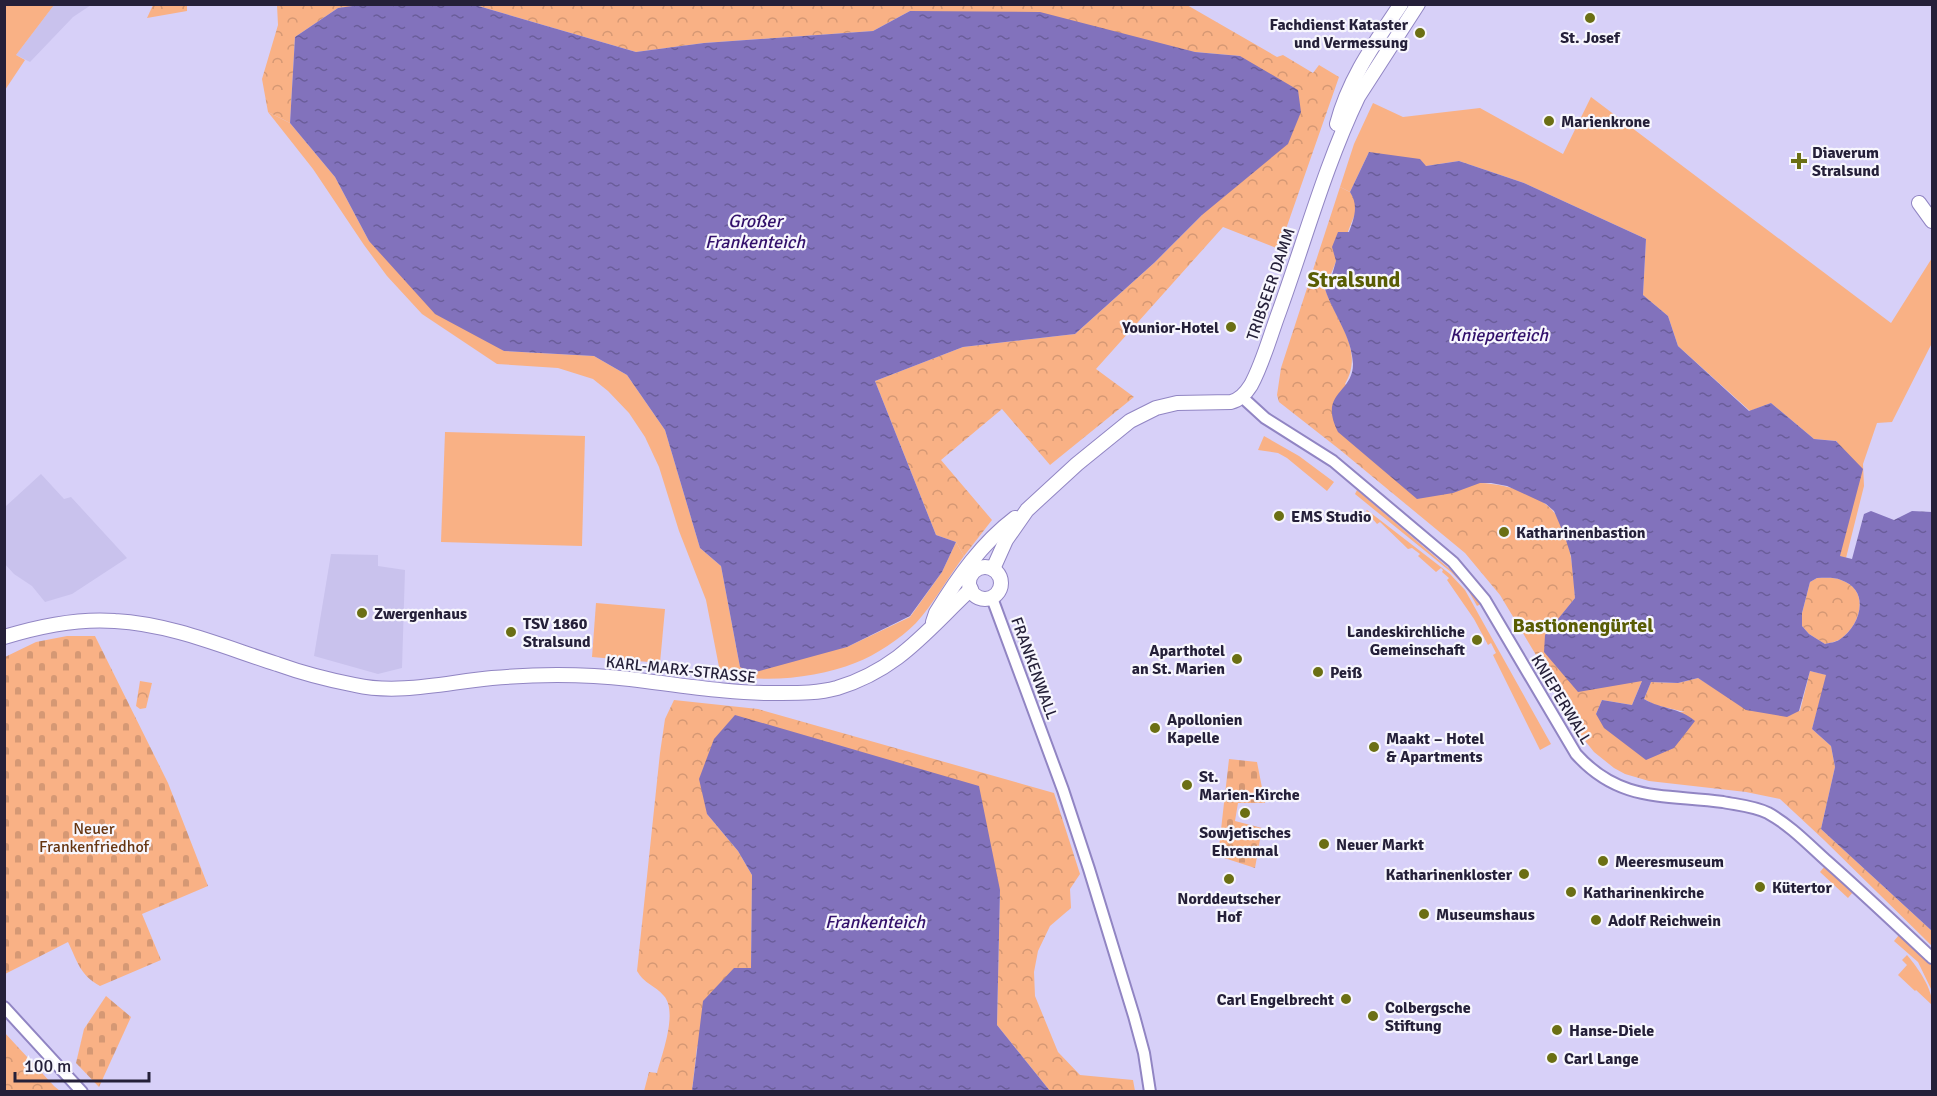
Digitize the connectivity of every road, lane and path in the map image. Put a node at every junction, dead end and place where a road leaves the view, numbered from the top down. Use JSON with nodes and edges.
{"nodes":[{"id":1,"x":1401,"y":4,"type":"edge"},
{"id":2,"x":1418,"y":4,"type":"edge"},
{"id":3,"x":1324,"y":178,"type":"junction"},
{"id":4,"x":1932,"y":209,"type":"edge"},
{"id":5,"x":1932,"y":221,"type":"edge"},
{"id":6,"x":1242,"y":397,"type":"junction"},
{"id":7,"x":1027,"y":510,"type":"junction"},
{"id":8,"x":993,"y":569,"type":"junction"},
{"id":9,"x":971,"y":589,"type":"junction"},
{"id":10,"x":992,"y":597,"type":"junction"},
{"id":11,"x":931,"y":630,"type":"junction"},
{"id":12,"x":4,"y":637,"type":"edge"},
{"id":13,"x":1932,"y":958,"type":"edge"},
{"id":14,"x":4,"y":1007,"type":"edge"},
{"id":15,"x":82,"y":1092,"type":"edge"},
{"id":16,"x":1150,"y":1092,"type":"edge"}],
"edges":[{"from":1,"to":3,"type":"main road","name":"TRIBSEER DAMM"},
{"from":2,"to":3,"type":"main road","name":"TRIBSEER DAMM"},
{"from":3,"to":6,"type":"main road","name":"TRIBSEER DAMM"},
{"from":4,"to":5,"type":"main road"},
{"from":6,"to":7,"type":"main road"},
{"from":6,"to":13,"type":"street","name":"KNIEPERWALL"},
{"from":7,"to":8,"type":"main road"},
{"from":7,"to":11,"type":"main road"},
{"from":8,"to":9,"type":"main road","name":"KARL-MARX-STRASSE"},
{"from":8,"to":10,"type":"main road"},
{"from":9,"to":10,"type":"main road"},
{"from":9,"to":11,"type":"main road","name":"KARL-MARX-STRASSE"},
{"from":10,"to":16,"type":"street","name":"FRANKENWALL"},
{"from":11,"to":12,"type":"main road","name":"KARL-MARX-STRASSE"},
{"from":14,"to":15,"type":"street"}]}
